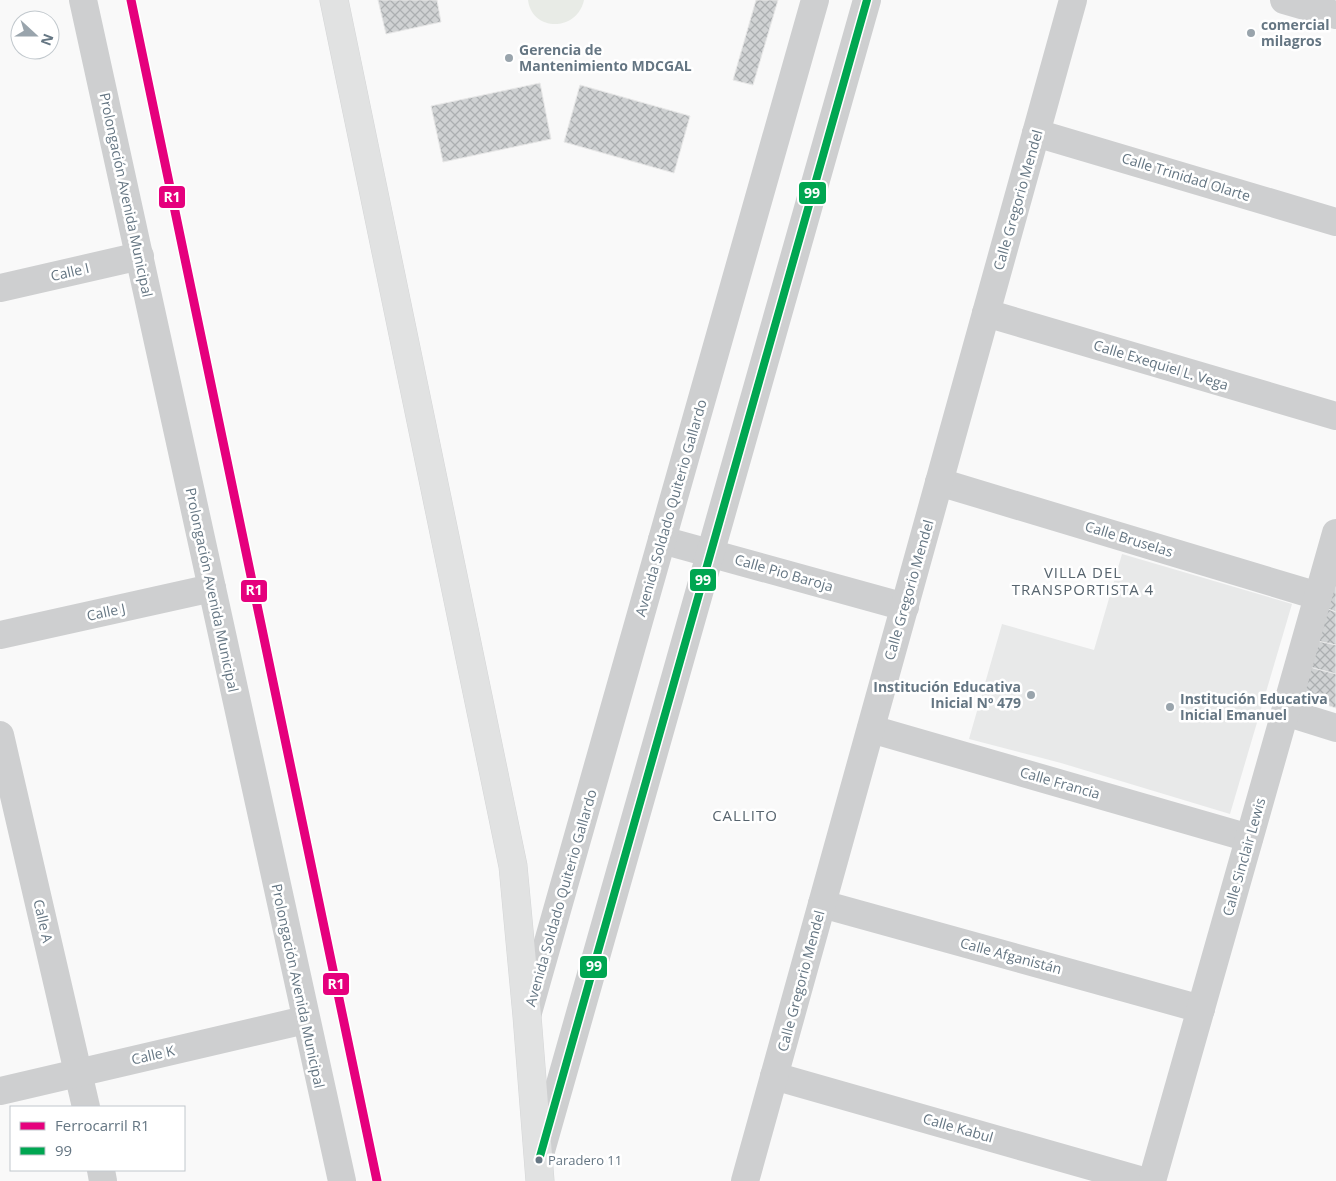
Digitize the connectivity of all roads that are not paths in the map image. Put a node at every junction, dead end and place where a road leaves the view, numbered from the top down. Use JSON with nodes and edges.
{"nodes":[{"id":1,"x":83,"y":0,"type":"edge"},
{"id":2,"x":334,"y":0,"type":"edge"},
{"id":3,"x":815,"y":0,"type":"edge"},
{"id":4,"x":867,"y":0,"type":"edge"},
{"id":5,"x":1073,"y":0,"type":"edge"},
{"id":6,"x":1284,"y":0,"type":"edge"},
{"id":7,"x":1336,"y":15,"type":"edge"},
{"id":8,"x":1036,"y":133,"type":"junction"},
{"id":9,"x":1336,"y":222,"type":"edge"},
{"id":10,"x":140,"y":256,"type":"junction"},
{"id":11,"x":0,"y":288,"type":"edge"},
{"id":12,"x":986,"y":313,"type":"junction"},
{"id":13,"x":1336,"y":416,"type":"edge"},
{"id":14,"x":939,"y":482,"type":"junction"},
{"id":15,"x":1336,"y":533,"type":"edge"},
{"id":16,"x":662,"y":540,"type":"junction"},
{"id":17,"x":711,"y":553,"type":"junction"},
{"id":18,"x":212,"y":588,"type":"junction"},
{"id":19,"x":1318,"y":596,"type":"junction"},
{"id":20,"x":905,"y":607,"type":"junction"},
{"id":21,"x":0,"y":635,"type":"edge"},
{"id":22,"x":1285,"y":712,"type":"junction"},
{"id":23,"x":1336,"y":728,"type":"edge"},
{"id":24,"x":871,"y":729,"type":"junction"},
{"id":25,"x":0,"y":734,"type":"edge"},
{"id":26,"x":1249,"y":838,"type":"junction"},
{"id":27,"x":822,"y":904,"type":"junction"},
{"id":28,"x":1201,"y":1008,"type":"junction"},
{"id":29,"x":527,"y":1016,"type":"junction"},
{"id":30,"x":306,"y":1020,"type":"junction"},
{"id":31,"x":78,"y":1072,"type":"junction"},
{"id":32,"x":774,"y":1076,"type":"junction"},
{"id":33,"x":0,"y":1091,"type":"edge"},
{"id":34,"x":86,"y":1106,"type":"edge"},
{"id":35,"x":540,"y":1170,"type":"edge"},
{"id":36,"x":342,"y":1181,"type":"edge"},
{"id":37,"x":745,"y":1181,"type":"edge"},
{"id":38,"x":1142,"y":1181,"type":"edge"},
{"id":39,"x":1152,"y":1181,"type":"edge"}],
"edges":[{"from":1,"to":10,"type":"street","name":"Prolongación Avenida Municipal"},
{"from":2,"to":29,"type":"main road"},
{"from":3,"to":16,"type":"street","name":"Avenida Soldado Quiterio Gallardo"},
{"from":4,"to":17,"type":"street"},
{"from":5,"to":8,"type":"street","name":"Calle Gregorio Mendel"},
{"from":6,"to":7,"type":"street"},
{"from":8,"to":9,"type":"street","name":"Calle Trinidad Olarte"},
{"from":8,"to":12,"type":"street","name":"Calle Gregorio Mendel"},
{"from":10,"to":11,"type":"street","name":"Calle I"},
{"from":10,"to":18,"type":"street","name":"Prolongación Avenida Municipal"},
{"from":12,"to":13,"type":"street","name":"Calle Exequiel L. Vega"},
{"from":12,"to":14,"type":"street","name":"Calle Gregorio Mendel"},
{"from":14,"to":19,"type":"street","name":"Calle Bruselas"},
{"from":14,"to":20,"type":"street","name":"Calle Gregorio Mendel"},
{"from":15,"to":19,"type":"street","name":"Calle Sinclair Lewis"},
{"from":16,"to":17,"type":"street","name":"Calle Pio Baroja"},
{"from":16,"to":29,"type":"street","name":"Avenida Soldado Quiterio Gallardo"},
{"from":17,"to":20,"type":"street","name":"Calle Pio Baroja"},
{"from":17,"to":35,"type":"street"},
{"from":18,"to":21,"type":"street","name":"Calle J"},
{"from":18,"to":30,"type":"street","name":"Prolongación Avenida Municipal"},
{"from":19,"to":22,"type":"street","name":"Calle Sinclair Lewis"},
{"from":20,"to":24,"type":"street","name":"Calle Gregorio Mendel"},
{"from":22,"to":23,"type":"street"},
{"from":22,"to":26,"type":"street","name":"Calle Sinclair Lewis"},
{"from":24,"to":26,"type":"street","name":"Calle Francia"},
{"from":24,"to":27,"type":"street","name":"Calle Gregorio Mendel"},
{"from":25,"to":31,"type":"street","name":"Calle A"},
{"from":26,"to":28,"type":"street","name":"Calle Sinclair Lewis"},
{"from":27,"to":28,"type":"street","name":"Calle Afganistán"},
{"from":27,"to":32,"type":"street","name":"Calle Gregorio Mendel"},
{"from":28,"to":39,"type":"street","name":"Calle Sinclair Lewis"},
{"from":29,"to":35,"type":"main road"},
{"from":30,"to":31,"type":"street","name":"Calle K"},
{"from":30,"to":36,"type":"street","name":"Prolongación Avenida Municipal"},
{"from":31,"to":33,"type":"street","name":"Calle K"},
{"from":31,"to":34,"type":"street","name":"Calle A"},
{"from":32,"to":37,"type":"street","name":"Calle Gregorio Mendel"},
{"from":32,"to":38,"type":"street","name":"Calle Kabul"}]}
